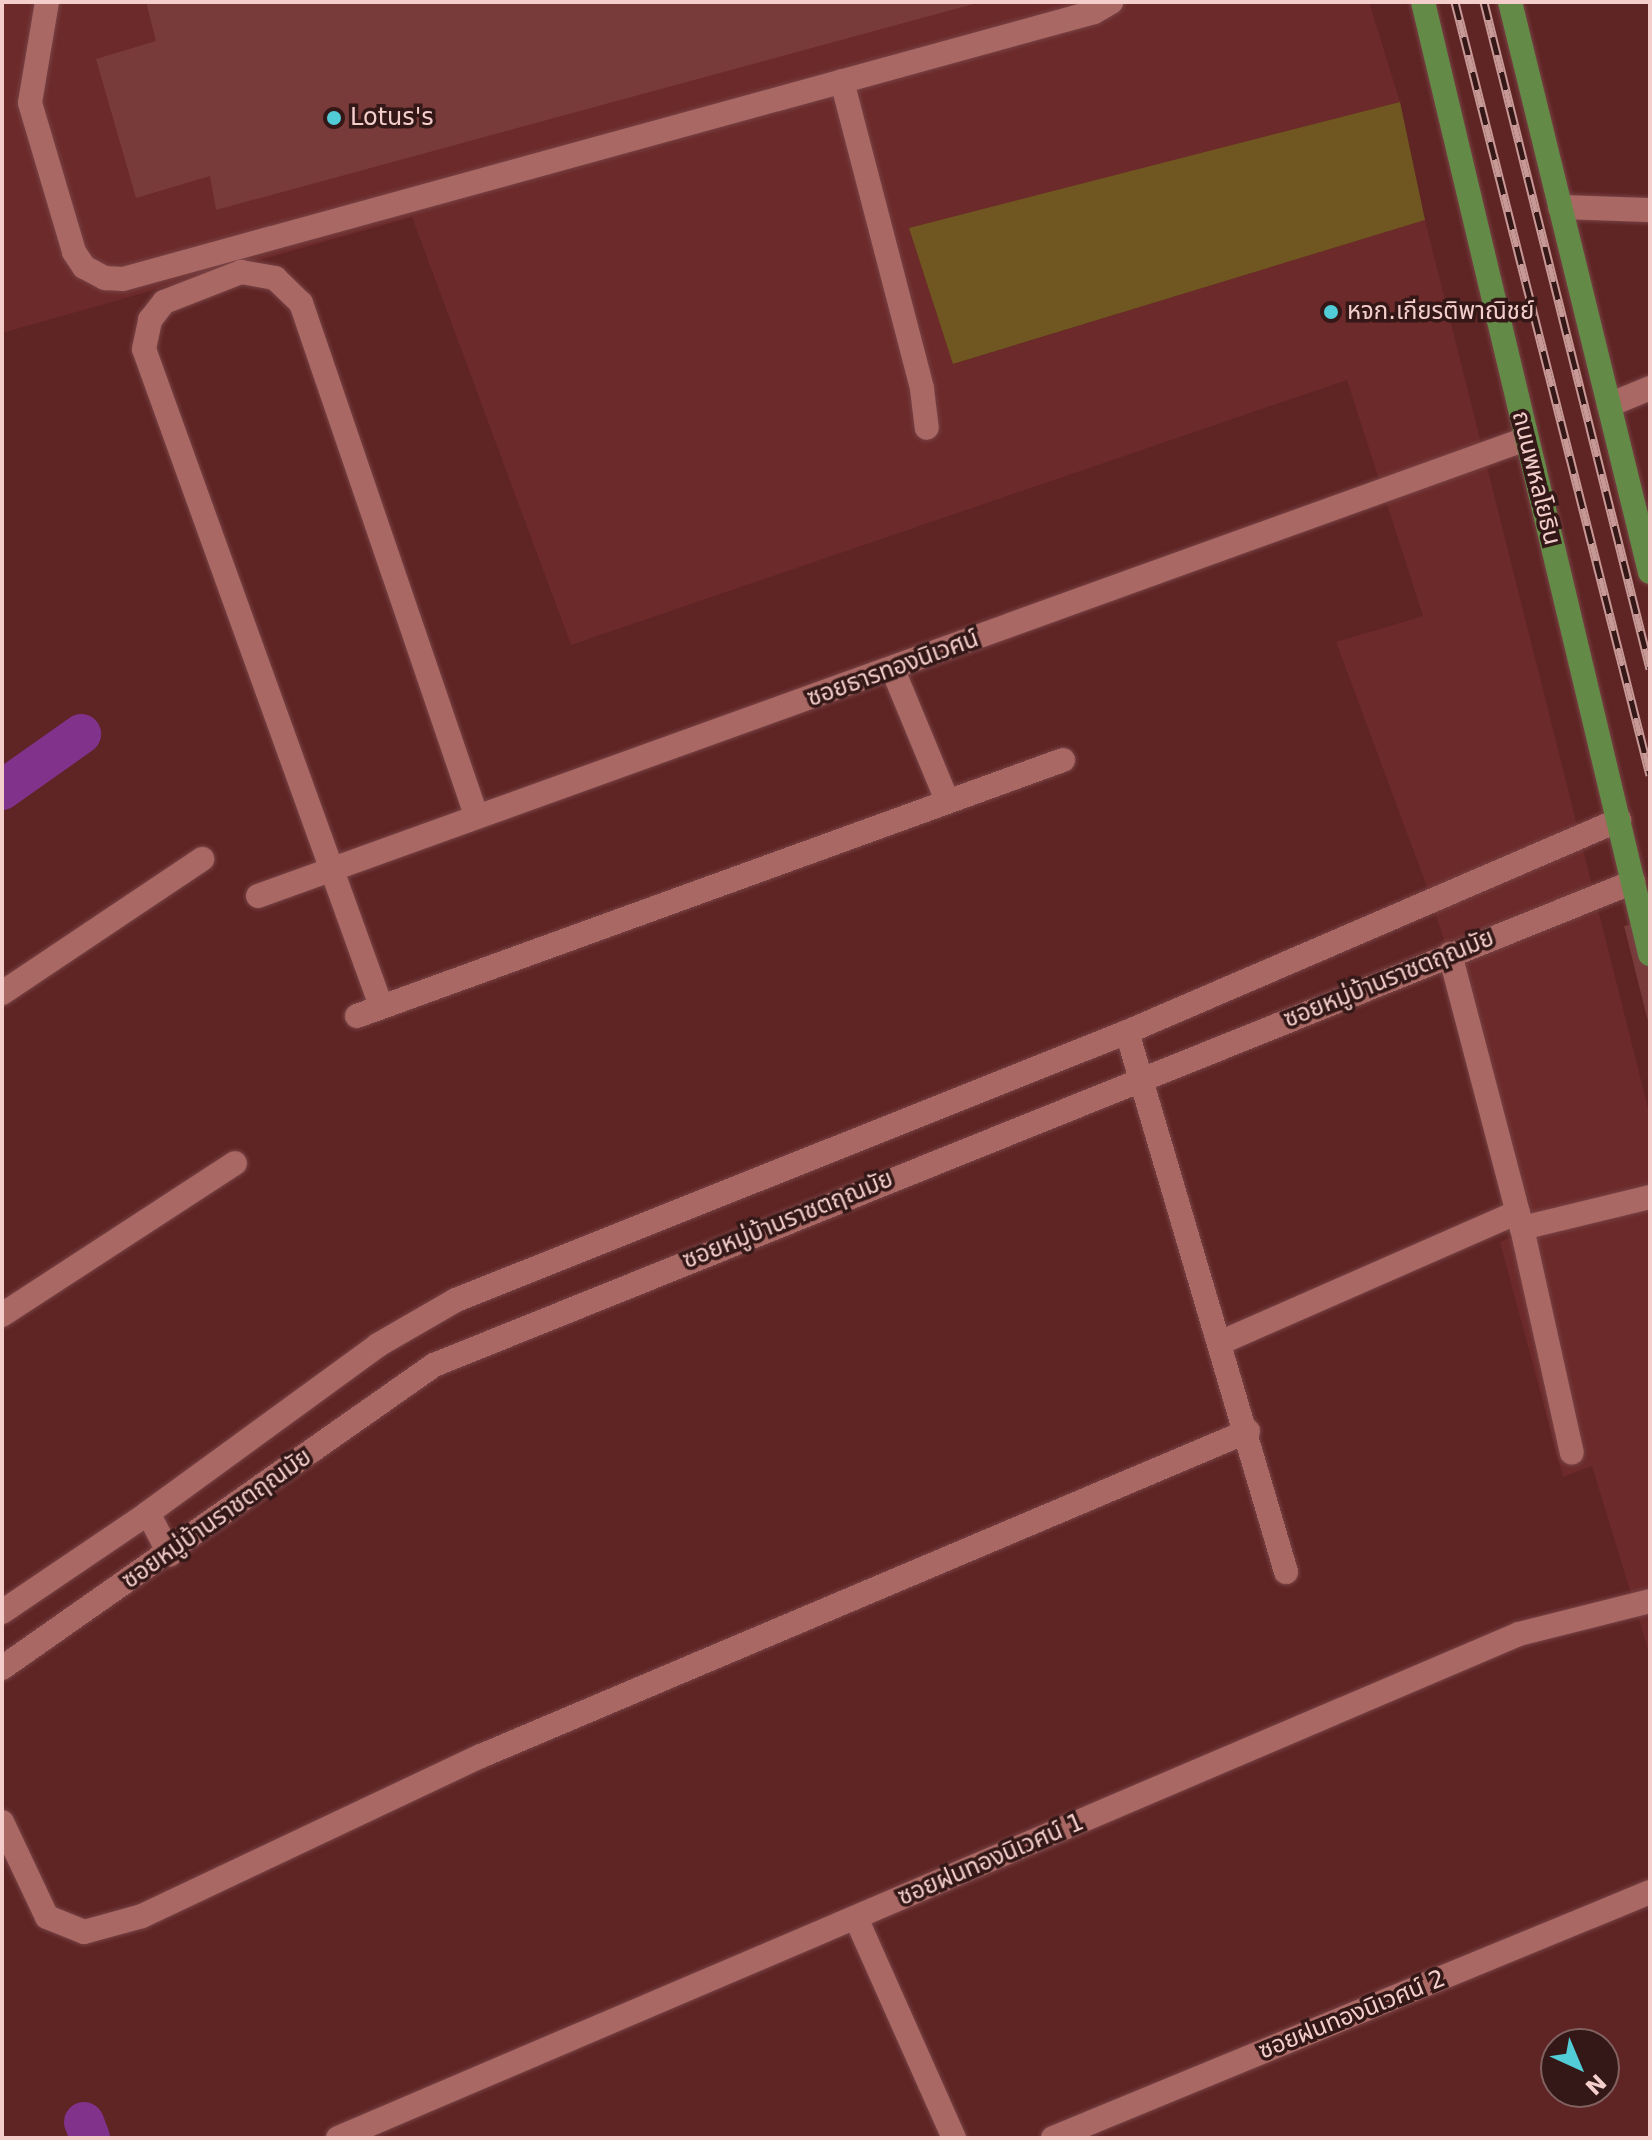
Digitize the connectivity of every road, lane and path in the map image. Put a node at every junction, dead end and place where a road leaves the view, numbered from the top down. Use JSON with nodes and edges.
{"nodes":[{"id":1,"x":47,"y":2,"type":"edge"},
{"id":2,"x":1111,"y":2,"type":"edge"},
{"id":3,"x":1423,"y":2,"type":"edge"},
{"id":4,"x":1510,"y":2,"type":"edge"},
{"id":5,"x":842,"y":81,"type":"junction"},
{"id":6,"x":1560,"y":207,"type":"junction"},
{"id":7,"x":1650,"y":210,"type":"edge"},
{"id":8,"x":1650,"y":388,"type":"edge"},
{"id":9,"x":1609,"y":405,"type":"junction"},
{"id":10,"x":927,"y":428,"type":"dead end"},
{"id":11,"x":1526,"y":439,"type":"junction"},
{"id":12,"x":1649,"y":560,"type":"edge"},
{"id":13,"x":893,"y":670,"type":"junction"},
{"id":14,"x":1063,"y":760,"type":"dead end"},
{"id":15,"x":946,"y":798,"type":"junction"},
{"id":16,"x":476,"y":815,"type":"junction"},
{"id":17,"x":1619,"y":820,"type":"junction"},
{"id":18,"x":202,"y":859,"type":"dead end"},
{"id":19,"x":335,"y":868,"type":"junction"},
{"id":20,"x":1633,"y":882,"type":"junction"},
{"id":21,"x":258,"y":896,"type":"dead end"},
{"id":22,"x":1450,"y":954,"type":"junction"},
{"id":23,"x":1650,"y":954,"type":"edge"},
{"id":24,"x":2,"y":993,"type":"edge"},
{"id":25,"x":381,"y":1006,"type":"junction"},
{"id":26,"x":357,"y":1016,"type":"dead end"},
{"id":27,"x":1127,"y":1032,"type":"junction"},
{"id":28,"x":1141,"y":1080,"type":"junction"},
{"id":29,"x":235,"y":1163,"type":"dead end"},
{"id":30,"x":1650,"y":1197,"type":"edge"},
{"id":31,"x":1520,"y":1220,"type":"junction"},
{"id":32,"x":2,"y":1315,"type":"edge"},
{"id":33,"x":1222,"y":1342,"type":"junction"},
{"id":34,"x":1248,"y":1431,"type":"junction"},
{"id":35,"x":1572,"y":1453,"type":"dead end"},
{"id":36,"x":148,"y":1513,"type":"junction"},
{"id":37,"x":170,"y":1555,"type":"junction"},
{"id":38,"x":1286,"y":1572,"type":"dead end"},
{"id":39,"x":1650,"y":1601,"type":"edge"},
{"id":40,"x":2,"y":1612,"type":"edge"},
{"id":41,"x":2,"y":1668,"type":"edge"},
{"id":42,"x":2,"y":1822,"type":"edge"},
{"id":43,"x":1650,"y":1892,"type":"edge"},
{"id":44,"x":856,"y":1918,"type":"junction"},
{"id":45,"x":338,"y":2138,"type":"edge"},
{"id":46,"x":954,"y":2138,"type":"edge"},
{"id":47,"x":1053,"y":2138,"type":"edge"}],
"edges":[{"from":1,"to":5,"type":"street"},
{"from":2,"to":5,"type":"street"},
{"from":3,"to":11,"type":"main road","name":"ถนนพหลโยธิน"},
{"from":4,"to":6,"type":"main road"},
{"from":5,"to":10,"type":"street"},
{"from":6,"to":7,"type":"street"},
{"from":6,"to":9,"type":"main road"},
{"from":8,"to":9,"type":"street"},
{"from":9,"to":12,"type":"main road"},
{"from":11,"to":13,"type":"street","name":"ซอยธารทองนิเวศน์"},
{"from":11,"to":17,"type":"main road","name":"ถนนพหลโยธิน"},
{"from":13,"to":15,"type":"street"},
{"from":13,"to":16,"type":"street","name":"ซอยธารทองนิเวศน์"},
{"from":14,"to":15,"type":"street"},
{"from":15,"to":25,"type":"street"},
{"from":16,"to":19,"type":"street","name":"ซอยธารทองนิเวศน์"},
{"from":16,"to":19,"type":"street"},
{"from":17,"to":20,"type":"main road","name":"ถนนพหลโยธิน"},
{"from":17,"to":27,"type":"street","name":"ซอยหมู่บ้านราชตฤณมัย"},
{"from":18,"to":24,"type":"street"},
{"from":19,"to":21,"type":"street","name":"ซอยธารทองนิเวศน์"},
{"from":19,"to":25,"type":"street"},
{"from":20,"to":22,"type":"street","name":"ซอยหมู่บ้านราชตฤณมัย"},
{"from":20,"to":23,"type":"main road","name":"ถนนพหลโยธิน"},
{"from":22,"to":28,"type":"street","name":"ซอยหมู่บ้านราชตฤณมัย"},
{"from":22,"to":31,"type":"street"},
{"from":25,"to":26,"type":"street"},
{"from":27,"to":28,"type":"street"},
{"from":27,"to":36,"type":"street","name":"ซอยหมู่บ้านราชตฤณมัย"},
{"from":28,"to":33,"type":"street"},
{"from":28,"to":37,"type":"street","name":"ซอยหมู่บ้านราชตฤณมัย"},
{"from":29,"to":32,"type":"street"},
{"from":30,"to":31,"type":"street"},
{"from":31,"to":33,"type":"street"},
{"from":31,"to":35,"type":"street"},
{"from":33,"to":34,"type":"street"},
{"from":34,"to":38,"type":"street"},
{"from":34,"to":42,"type":"street"},
{"from":36,"to":37,"type":"street"},
{"from":36,"to":40,"type":"street","name":"ซอยหมู่บ้านราชตฤณมัย"},
{"from":37,"to":41,"type":"street","name":"ซอยหมู่บ้านราชตฤณมัย"},
{"from":39,"to":44,"type":"street","name":"ซอยฝนทองนิเวศน์ 1"},
{"from":43,"to":47,"type":"street","name":"ซอยฝนทองนิเวศน์ 2"},
{"from":44,"to":45,"type":"street","name":"ซอยฝนทองนิเวศน์ 1"},
{"from":44,"to":46,"type":"street"}]}
